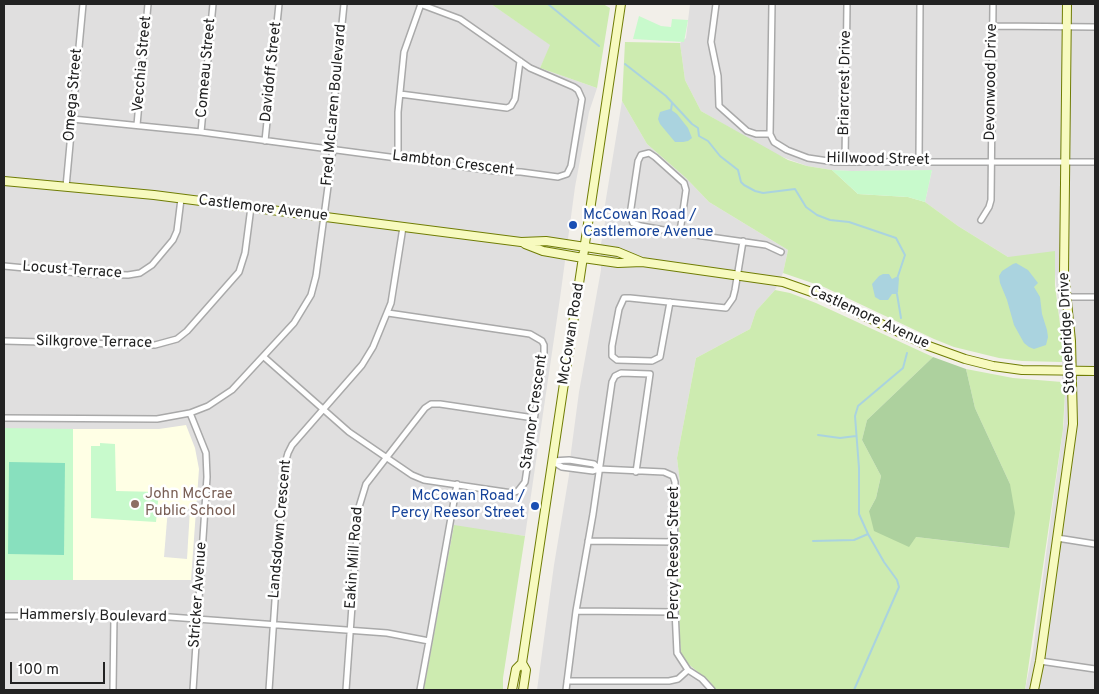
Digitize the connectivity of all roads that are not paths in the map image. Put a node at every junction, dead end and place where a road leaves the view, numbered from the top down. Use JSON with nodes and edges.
{"nodes":[{"id":1,"x":83,"y":4,"type":"edge"},
{"id":2,"x":148,"y":4,"type":"edge"},
{"id":3,"x":213,"y":4,"type":"edge"},
{"id":4,"x":279,"y":4,"type":"edge"},
{"id":5,"x":344,"y":4,"type":"edge"},
{"id":6,"x":421,"y":4,"type":"edge"},
{"id":7,"x":620,"y":4,"type":"edge"},
{"id":8,"x":716,"y":4,"type":"edge"},
{"id":9,"x":772,"y":4,"type":"edge"},
{"id":10,"x":847,"y":4,"type":"edge"},
{"id":11,"x":920,"y":4,"type":"edge"},
{"id":12,"x":993,"y":4,"type":"edge"},
{"id":13,"x":1067,"y":4,"type":"edge"},
{"id":14,"x":993,"y":26,"type":"junction"},
{"id":15,"x":1067,"y":27,"type":"junction"},
{"id":16,"x":1095,"y":27,"type":"edge"},
{"id":17,"x":520,"y":61,"type":"junction"},
{"id":18,"x":400,"y":94,"type":"junction"},
{"id":19,"x":72,"y":119,"type":"junction"},
{"id":20,"x":137,"y":125,"type":"junction"},
{"id":21,"x":201,"y":132,"type":"junction"},
{"id":22,"x":770,"y":134,"type":"junction"},
{"id":23,"x":266,"y":140,"type":"junction"},
{"id":24,"x":333,"y":149,"type":"junction"},
{"id":25,"x":398,"y":158,"type":"junction"},
{"id":26,"x":919,"y":161,"type":"junction"},
{"id":27,"x":992,"y":161,"type":"junction"},
{"id":28,"x":845,"y":162,"type":"junction"},
{"id":29,"x":1065,"y":162,"type":"junction"},
{"id":30,"x":1095,"y":162,"type":"edge"},
{"id":31,"x":4,"y":181,"type":"edge"},
{"id":32,"x":66,"y":187,"type":"junction"},
{"id":33,"x":181,"y":198,"type":"junction"},
{"id":34,"x":250,"y":207,"type":"junction"},
{"id":35,"x":324,"y":217,"type":"junction"},
{"id":36,"x":981,"y":220,"type":"dead end"},
{"id":37,"x":403,"y":227,"type":"junction"},
{"id":38,"x":680,"y":232,"type":"junction"},
{"id":39,"x":521,"y":242,"type":"junction"},
{"id":40,"x":743,"y":242,"type":"junction"},
{"id":41,"x":584,"y":247,"type":"junction"},
{"id":42,"x":781,"y":252,"type":"dead end"},
{"id":43,"x":583,"y":258,"type":"junction"},
{"id":44,"x":642,"y":262,"type":"junction"},
{"id":45,"x":4,"y":266,"type":"edge"},
{"id":46,"x":738,"y":275,"type":"junction"},
{"id":47,"x":1066,"y":297,"type":"junction"},
{"id":48,"x":1095,"y":297,"type":"edge"},
{"id":49,"x":670,"y":302,"type":"junction"},
{"id":50,"x":388,"y":313,"type":"junction"},
{"id":51,"x":4,"y":341,"type":"edge"},
{"id":52,"x":264,"y":357,"type":"junction"},
{"id":53,"x":1072,"y":371,"type":"junction"},
{"id":54,"x":1095,"y":371,"type":"edge"},
{"id":55,"x":322,"y":410,"type":"junction"},
{"id":56,"x":190,"y":413,"type":"junction"},
{"id":57,"x":4,"y":418,"type":"edge"},
{"id":58,"x":534,"y":418,"type":"junction"},
{"id":59,"x":386,"y":458,"type":"junction"},
{"id":60,"x":552,"y":460,"type":"junction"},
{"id":61,"x":599,"y":469,"type":"junction"},
{"id":62,"x":636,"y":472,"type":"junction"},
{"id":63,"x":458,"y":484,"type":"junction"},
{"id":64,"x":1057,"y":538,"type":"junction"},
{"id":65,"x":588,"y":541,"type":"junction"},
{"id":66,"x":674,"y":542,"type":"junction"},
{"id":67,"x":1095,"y":544,"type":"edge"},
{"id":68,"x":576,"y":611,"type":"junction"},
{"id":69,"x":675,"y":612,"type":"junction"},
{"id":70,"x":4,"y":616,"type":"edge"},
{"id":71,"x":114,"y":616,"type":"junction"},
{"id":72,"x":197,"y":619,"type":"junction"},
{"id":73,"x":273,"y":625,"type":"junction"},
{"id":74,"x":350,"y":630,"type":"junction"},
{"id":75,"x":429,"y":641,"type":"junction"},
{"id":76,"x":1040,"y":661,"type":"junction"},
{"id":77,"x":522,"y":663,"type":"junction"},
{"id":78,"x":1095,"y":669,"type":"edge"},
{"id":79,"x":688,"y":670,"type":"junction"},
{"id":80,"x":567,"y":681,"type":"junction"},
{"id":81,"x":113,"y":690,"type":"edge"},
{"id":82,"x":193,"y":690,"type":"edge"},
{"id":83,"x":270,"y":690,"type":"edge"},
{"id":84,"x":346,"y":690,"type":"edge"},
{"id":85,"x":420,"y":690,"type":"edge"},
{"id":86,"x":512,"y":690,"type":"edge"},
{"id":87,"x":523,"y":690,"type":"edge"},
{"id":88,"x":566,"y":690,"type":"edge"},
{"id":89,"x":712,"y":690,"type":"edge"},
{"id":90,"x":1034,"y":690,"type":"edge"}],
"edges":[{"from":1,"to":19,"type":"street","name":"Omega Street"},
{"from":2,"to":20,"type":"street","name":"Vecchia Street"},
{"from":3,"to":21,"type":"street","name":"Comeau Street"},
{"from":4,"to":23,"type":"street","name":"Davidoff Street"},
{"from":5,"to":24,"type":"street","name":"Fred McLaren Boulevard"},
{"from":6,"to":17,"type":"street","name":"Lambton Crescent"},
{"from":6,"to":18,"type":"street"},
{"from":7,"to":41,"type":"street","name":"McCowan Road"},
{"from":8,"to":22,"type":"street"},
{"from":9,"to":22,"type":"street"},
{"from":10,"to":28,"type":"street","name":"Briarcrest Drive"},
{"from":11,"to":26,"type":"street"},
{"from":12,"to":14,"type":"street","name":"Devonwood Drive"},
{"from":13,"to":15,"type":"street","name":"Stonebridge Drive"},
{"from":14,"to":15,"type":"street"},
{"from":14,"to":27,"type":"street","name":"Devonwood Drive"},
{"from":15,"to":16,"type":"street"},
{"from":15,"to":29,"type":"street","name":"Stonebridge Drive"},
{"from":17,"to":18,"type":"street"},
{"from":17,"to":25,"type":"street","name":"Lambton Crescent"},
{"from":18,"to":25,"type":"street"},
{"from":19,"to":20,"type":"street","name":"Lambton Crescent"},
{"from":19,"to":32,"type":"street","name":"Omega Street"},
{"from":20,"to":21,"type":"street","name":"Lambton Crescent"},
{"from":21,"to":23,"type":"street","name":"Lambton Crescent"},
{"from":22,"to":28,"type":"street","name":"Hillwood Street"},
{"from":23,"to":24,"type":"street","name":"Lambton Crescent"},
{"from":24,"to":25,"type":"street","name":"Lambton Crescent"},
{"from":24,"to":35,"type":"street","name":"Fred McLaren Boulevard"},
{"from":26,"to":27,"type":"street","name":"Hillwood Street"},
{"from":26,"to":28,"type":"street","name":"Hillwood Street"},
{"from":27,"to":29,"type":"street","name":"Hillwood Street"},
{"from":27,"to":36,"type":"street","name":"Devonwood Drive"},
{"from":29,"to":30,"type":"street","name":"Hillwood Street"},
{"from":29,"to":47,"type":"street","name":"Stonebridge Drive"},
{"from":31,"to":32,"type":"street","name":"Castlemore Avenue"},
{"from":32,"to":33,"type":"street","name":"Castlemore Avenue"},
{"from":33,"to":34,"type":"street","name":"Castlemore Avenue"},
{"from":33,"to":45,"type":"street","name":"Locust Terrace"},
{"from":34,"to":35,"type":"street","name":"Castlemore Avenue"},
{"from":34,"to":51,"type":"street","name":"Silkgrove Terrace"},
{"from":35,"to":37,"type":"street","name":"Castlemore Avenue"},
{"from":35,"to":52,"type":"street","name":"Fred McLaren Boulevard"},
{"from":37,"to":39,"type":"street","name":"Castlemore Avenue"},
{"from":37,"to":50,"type":"street","name":"Landsdown Crescent"},
{"from":38,"to":38,"type":"street"},
{"from":38,"to":40,"type":"street"},
{"from":39,"to":41,"type":"street","name":"Castlemore Avenue"},
{"from":39,"to":43,"type":"street","name":"Castlemore Avenue"},
{"from":40,"to":42,"type":"street"},
{"from":40,"to":46,"type":"street"},
{"from":41,"to":43,"type":"street","name":"McCowan Road"},
{"from":41,"to":44,"type":"street","name":"Castlemore Avenue"},
{"from":43,"to":44,"type":"street","name":"Castlemore Avenue"},
{"from":43,"to":60,"type":"street","name":"McCowan Road"},
{"from":44,"to":46,"type":"street","name":"Castlemore Avenue"},
{"from":46,"to":49,"type":"street"},
{"from":46,"to":53,"type":"street","name":"Castlemore Avenue"},
{"from":47,"to":48,"type":"street"},
{"from":47,"to":53,"type":"street","name":"Stonebridge Drive"},
{"from":49,"to":49,"type":"street"},
{"from":50,"to":55,"type":"street","name":"Landsdown Crescent"},
{"from":50,"to":58,"type":"street","name":"Staynor Crescent"},
{"from":52,"to":55,"type":"street","name":"Staynor Crescent"},
{"from":52,"to":56,"type":"street","name":"Fred McLaren Boulevard"},
{"from":53,"to":54,"type":"street","name":"Castlemore Avenue"},
{"from":53,"to":64,"type":"street","name":"Stonebridge Drive"},
{"from":55,"to":59,"type":"street","name":"Staynor Crescent"},
{"from":55,"to":73,"type":"street","name":"Landsdown Crescent"},
{"from":56,"to":57,"type":"street","name":"Fred McLaren Boulevard"},
{"from":56,"to":72,"type":"street","name":"Stricker Avenue"},
{"from":58,"to":59,"type":"street","name":"Eakin Mill Road"},
{"from":58,"to":63,"type":"street","name":"Staynor Crescent"},
{"from":59,"to":63,"type":"street","name":"Staynor Crescent"},
{"from":59,"to":74,"type":"street","name":"Eakin Mill Road"},
{"from":60,"to":61,"type":"street","name":"Percy Reesor Street"},
{"from":60,"to":77,"type":"street","name":"McCowan Road"},
{"from":61,"to":62,"type":"street","name":"Percy Reesor Street"},
{"from":61,"to":62,"type":"street"},
{"from":61,"to":65,"type":"street"},
{"from":62,"to":66,"type":"street","name":"Percy Reesor Street"},
{"from":63,"to":75,"type":"street"},
{"from":64,"to":67,"type":"street"},
{"from":64,"to":76,"type":"street","name":"Stonebridge Drive"},
{"from":65,"to":66,"type":"street"},
{"from":65,"to":68,"type":"street"},
{"from":66,"to":69,"type":"street","name":"Percy Reesor Street"},
{"from":68,"to":69,"type":"street"},
{"from":68,"to":80,"type":"street"},
{"from":69,"to":79,"type":"street","name":"Percy Reesor Street"},
{"from":70,"to":71,"type":"street","name":"Hammersly Boulevard"},
{"from":71,"to":72,"type":"street","name":"Hammersly Boulevard"},
{"from":71,"to":81,"type":"street"},
{"from":72,"to":73,"type":"street","name":"Hammersly Boulevard"},
{"from":72,"to":82,"type":"street","name":"Stricker Avenue"},
{"from":73,"to":74,"type":"street"},
{"from":73,"to":83,"type":"street","name":"Landsdown Crescent"},
{"from":74,"to":75,"type":"street"},
{"from":74,"to":84,"type":"street","name":"Eakin Mill Road"},
{"from":75,"to":85,"type":"street"},
{"from":76,"to":78,"type":"street"},
{"from":76,"to":90,"type":"street","name":"Stonebridge Drive"},
{"from":77,"to":86,"type":"street","name":"McCowan Road"},
{"from":77,"to":87,"type":"street","name":"McCowan Road"},
{"from":79,"to":80,"type":"street"},
{"from":79,"to":89,"type":"street","name":"Percy Reesor Street"},
{"from":80,"to":88,"type":"street"}]}
